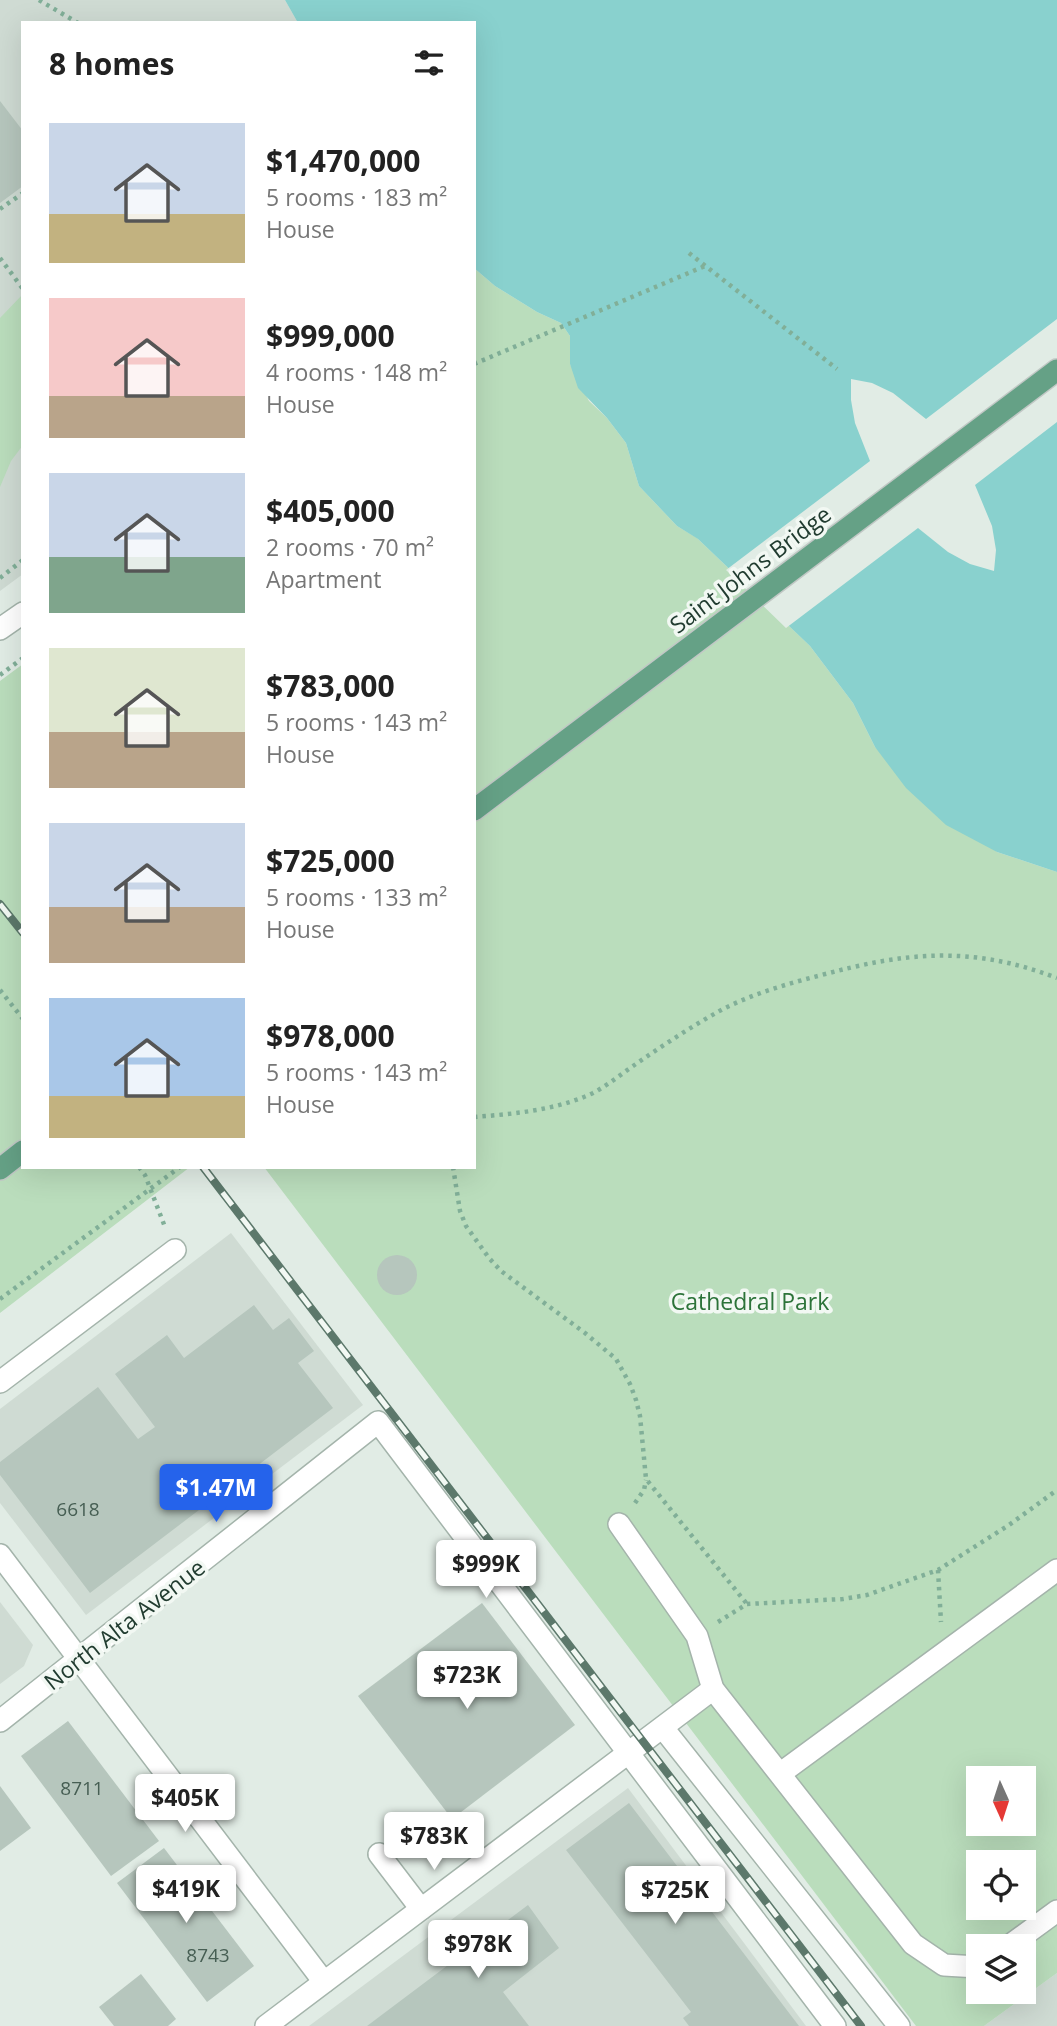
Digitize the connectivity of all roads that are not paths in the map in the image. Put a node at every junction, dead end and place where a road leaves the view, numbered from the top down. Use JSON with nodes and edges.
{"nodes":[{"id":1,"x":1057,"y":370,"type":"edge"},
{"id":2,"x":21,"y":614,"type":"edge"},
{"id":3,"x":0,"y":629,"type":"edge"},
{"id":4,"x":476,"y":808,"type":"edge"},
{"id":5,"x":21,"y":1153,"type":"edge"},
{"id":6,"x":0,"y":1169,"type":"edge"},
{"id":7,"x":175,"y":1250,"type":"road end"},
{"id":8,"x":0,"y":1382,"type":"edge"},
{"id":9,"x":619,"y":1524,"type":"dead end"},
{"id":10,"x":0,"y":1555,"type":"edge"},
{"id":11,"x":1057,"y":1570,"type":"edge"},
{"id":12,"x":80,"y":1660,"type":"junction"},
{"id":13,"x":713,"y":1689,"type":"junction"},
{"id":14,"x":0,"y":1721,"type":"edge"},
{"id":15,"x":663,"y":1728,"type":"junction"},
{"id":16,"x":628,"y":1752,"type":"junction"},
{"id":17,"x":781,"y":1773,"type":"junction"},
{"id":18,"x":379,"y":1854,"type":"dead end"},
{"id":19,"x":421,"y":1909,"type":"junction"},
{"id":20,"x":1057,"y":1910,"type":"edge"},
{"id":21,"x":1025,"y":1934,"type":"edge"},
{"id":22,"x":966,"y":1966,"type":"edge"},
{"id":23,"x":324,"y":1982,"type":"junction"},
{"id":24,"x":266,"y":2026,"type":"edge"},
{"id":25,"x":835,"y":2026,"type":"edge"},
{"id":26,"x":899,"y":2026,"type":"edge"}],
"edges":[{"from":1,"to":4,"type":"main road","name":"Saint Johns Bridge"},
{"from":2,"to":3,"type":"street"},
{"from":5,"to":6,"type":"main road"},
{"from":7,"to":8,"type":"street"},
{"from":9,"to":13,"type":"street"},
{"from":10,"to":12,"type":"street"},
{"from":11,"to":17,"type":"street"},
{"from":12,"to":14,"type":"street","name":"North Alta Avenue"},
{"from":12,"to":16,"type":"street","name":"North Alta Avenue"},
{"from":12,"to":23,"type":"street"},
{"from":13,"to":15,"type":"street"},
{"from":13,"to":17,"type":"street"},
{"from":15,"to":16,"type":"street"},
{"from":15,"to":26,"type":"street"},
{"from":16,"to":19,"type":"street"},
{"from":16,"to":25,"type":"street"},
{"from":17,"to":22,"type":"street"},
{"from":18,"to":19,"type":"street"},
{"from":19,"to":23,"type":"street"},
{"from":20,"to":21,"type":"street"},
{"from":23,"to":24,"type":"street"}]}
